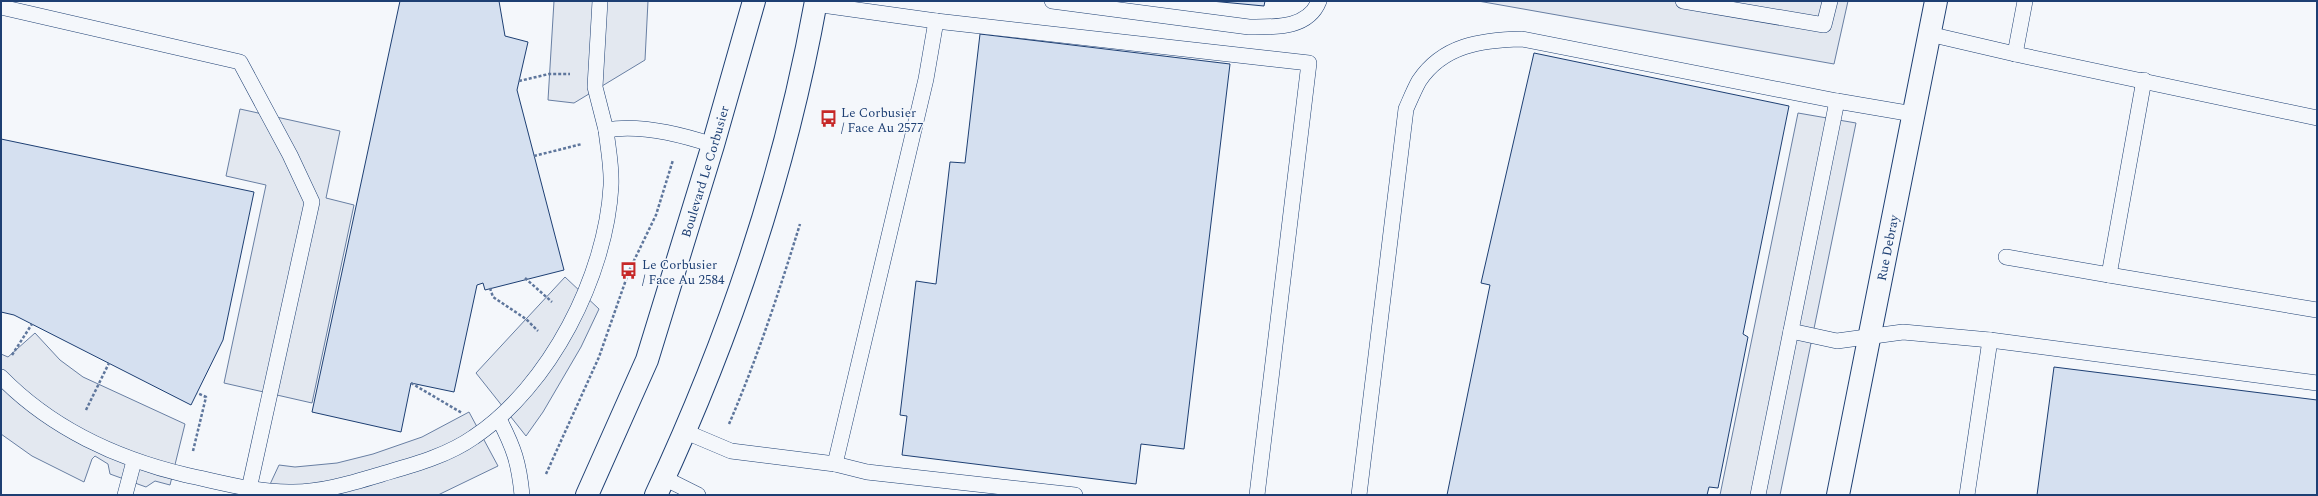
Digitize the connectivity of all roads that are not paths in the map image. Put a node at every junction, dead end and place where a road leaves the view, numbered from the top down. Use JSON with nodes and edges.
{"nodes":[{"id":1,"x":600,"y":1,"type":"edge"},
{"id":2,"x":754,"y":1,"type":"edge"},
{"id":3,"x":1052,"y":1,"type":"edge"},
{"id":4,"x":1319,"y":1,"type":"edge"},
{"id":5,"x":1683,"y":1,"type":"edge"},
{"id":6,"x":1830,"y":1,"type":"edge"},
{"id":7,"x":1936,"y":1,"type":"edge"},
{"id":8,"x":2025,"y":1,"type":"edge"},
{"id":9,"x":816,"y":3,"type":"edge"},
{"id":10,"x":1,"y":7,"type":"edge"},
{"id":11,"x":936,"y":21,"type":"junction"},
{"id":12,"x":1930,"y":34,"type":"junction"},
{"id":13,"x":2015,"y":54,"type":"junction"},
{"id":14,"x":2144,"y":80,"type":"junction"},
{"id":15,"x":1837,"y":101,"type":"junction"},
{"id":16,"x":1913,"y":114,"type":"junction"},
{"id":17,"x":2317,"y":118,"type":"edge"},
{"id":18,"x":606,"y":130,"type":"junction"},
{"id":19,"x":713,"y":145,"type":"junction"},
{"id":20,"x":2006,"y":257,"type":"dead end"},
{"id":21,"x":2109,"y":275,"type":"junction"},
{"id":22,"x":2317,"y":310,"type":"edge"},
{"id":23,"x":1791,"y":331,"type":"junction"},
{"id":24,"x":1870,"y":337,"type":"junction"},
{"id":25,"x":1990,"y":340,"type":"junction"},
{"id":26,"x":1,"y":377,"type":"edge"},
{"id":27,"x":2317,"y":383,"type":"edge"},
{"id":28,"x":499,"y":419,"type":"junction"},
{"id":29,"x":686,"y":432,"type":"junction"},
{"id":30,"x":134,"y":461,"type":"junction"},
{"id":31,"x":835,"y":464,"type":"junction"},
{"id":32,"x":660,"y":487,"type":"edge"},
{"id":33,"x":249,"y":490,"type":"junction"},
{"id":34,"x":124,"y":495,"type":"edge"},
{"id":35,"x":522,"y":495,"type":"edge"},
{"id":36,"x":587,"y":495,"type":"edge"},
{"id":37,"x":698,"y":495,"type":"edge"},
{"id":38,"x":1075,"y":495,"type":"edge"},
{"id":39,"x":1257,"y":495,"type":"edge"},
{"id":40,"x":1359,"y":495,"type":"edge"},
{"id":41,"x":1758,"y":495,"type":"edge"},
{"id":42,"x":1838,"y":495,"type":"edge"},
{"id":43,"x":1967,"y":495,"type":"edge"}],
"edges":[{"from":1,"to":18,"type":"lane"},
{"from":2,"to":19,"type":"street","name":"Boulevard Le Corbusier"},
{"from":3,"to":4,"type":"lane"},
{"from":5,"to":6,"type":"lane"},
{"from":7,"to":12,"type":"street","name":"Rue Debray"},
{"from":8,"to":13,"type":"lane"},
{"from":9,"to":11,"type":"lane"},
{"from":9,"to":29,"type":"street"},
{"from":10,"to":33,"type":"lane"},
{"from":11,"to":31,"type":"lane"},
{"from":11,"to":39,"type":"lane"},
{"from":12,"to":13,"type":"lane"},
{"from":12,"to":16,"type":"street","name":"Rue Debray"},
{"from":13,"to":14,"type":"lane"},
{"from":14,"to":17,"type":"lane"},
{"from":14,"to":21,"type":"lane"},
{"from":15,"to":16,"type":"lane"},
{"from":15,"to":23,"type":"lane"},
{"from":15,"to":40,"type":"lane"},
{"from":16,"to":24,"type":"street","name":"Rue Debray"},
{"from":18,"to":19,"type":"lane"},
{"from":18,"to":28,"type":"lane"},
{"from":19,"to":36,"type":"street","name":"Boulevard Le Corbusier"},
{"from":20,"to":21,"type":"lane"},
{"from":21,"to":22,"type":"lane"},
{"from":23,"to":24,"type":"lane"},
{"from":23,"to":41,"type":"lane"},
{"from":24,"to":25,"type":"lane"},
{"from":24,"to":42,"type":"street","name":"Rue Debray"},
{"from":25,"to":27,"type":"lane"},
{"from":25,"to":43,"type":"lane"},
{"from":26,"to":30,"type":"lane"},
{"from":28,"to":33,"type":"lane"},
{"from":28,"to":35,"type":"lane"},
{"from":29,"to":31,"type":"lane"},
{"from":29,"to":32,"type":"street"},
{"from":30,"to":33,"type":"lane"},
{"from":30,"to":34,"type":"lane"},
{"from":31,"to":38,"type":"lane"},
{"from":32,"to":37,"type":"lane"}]}
